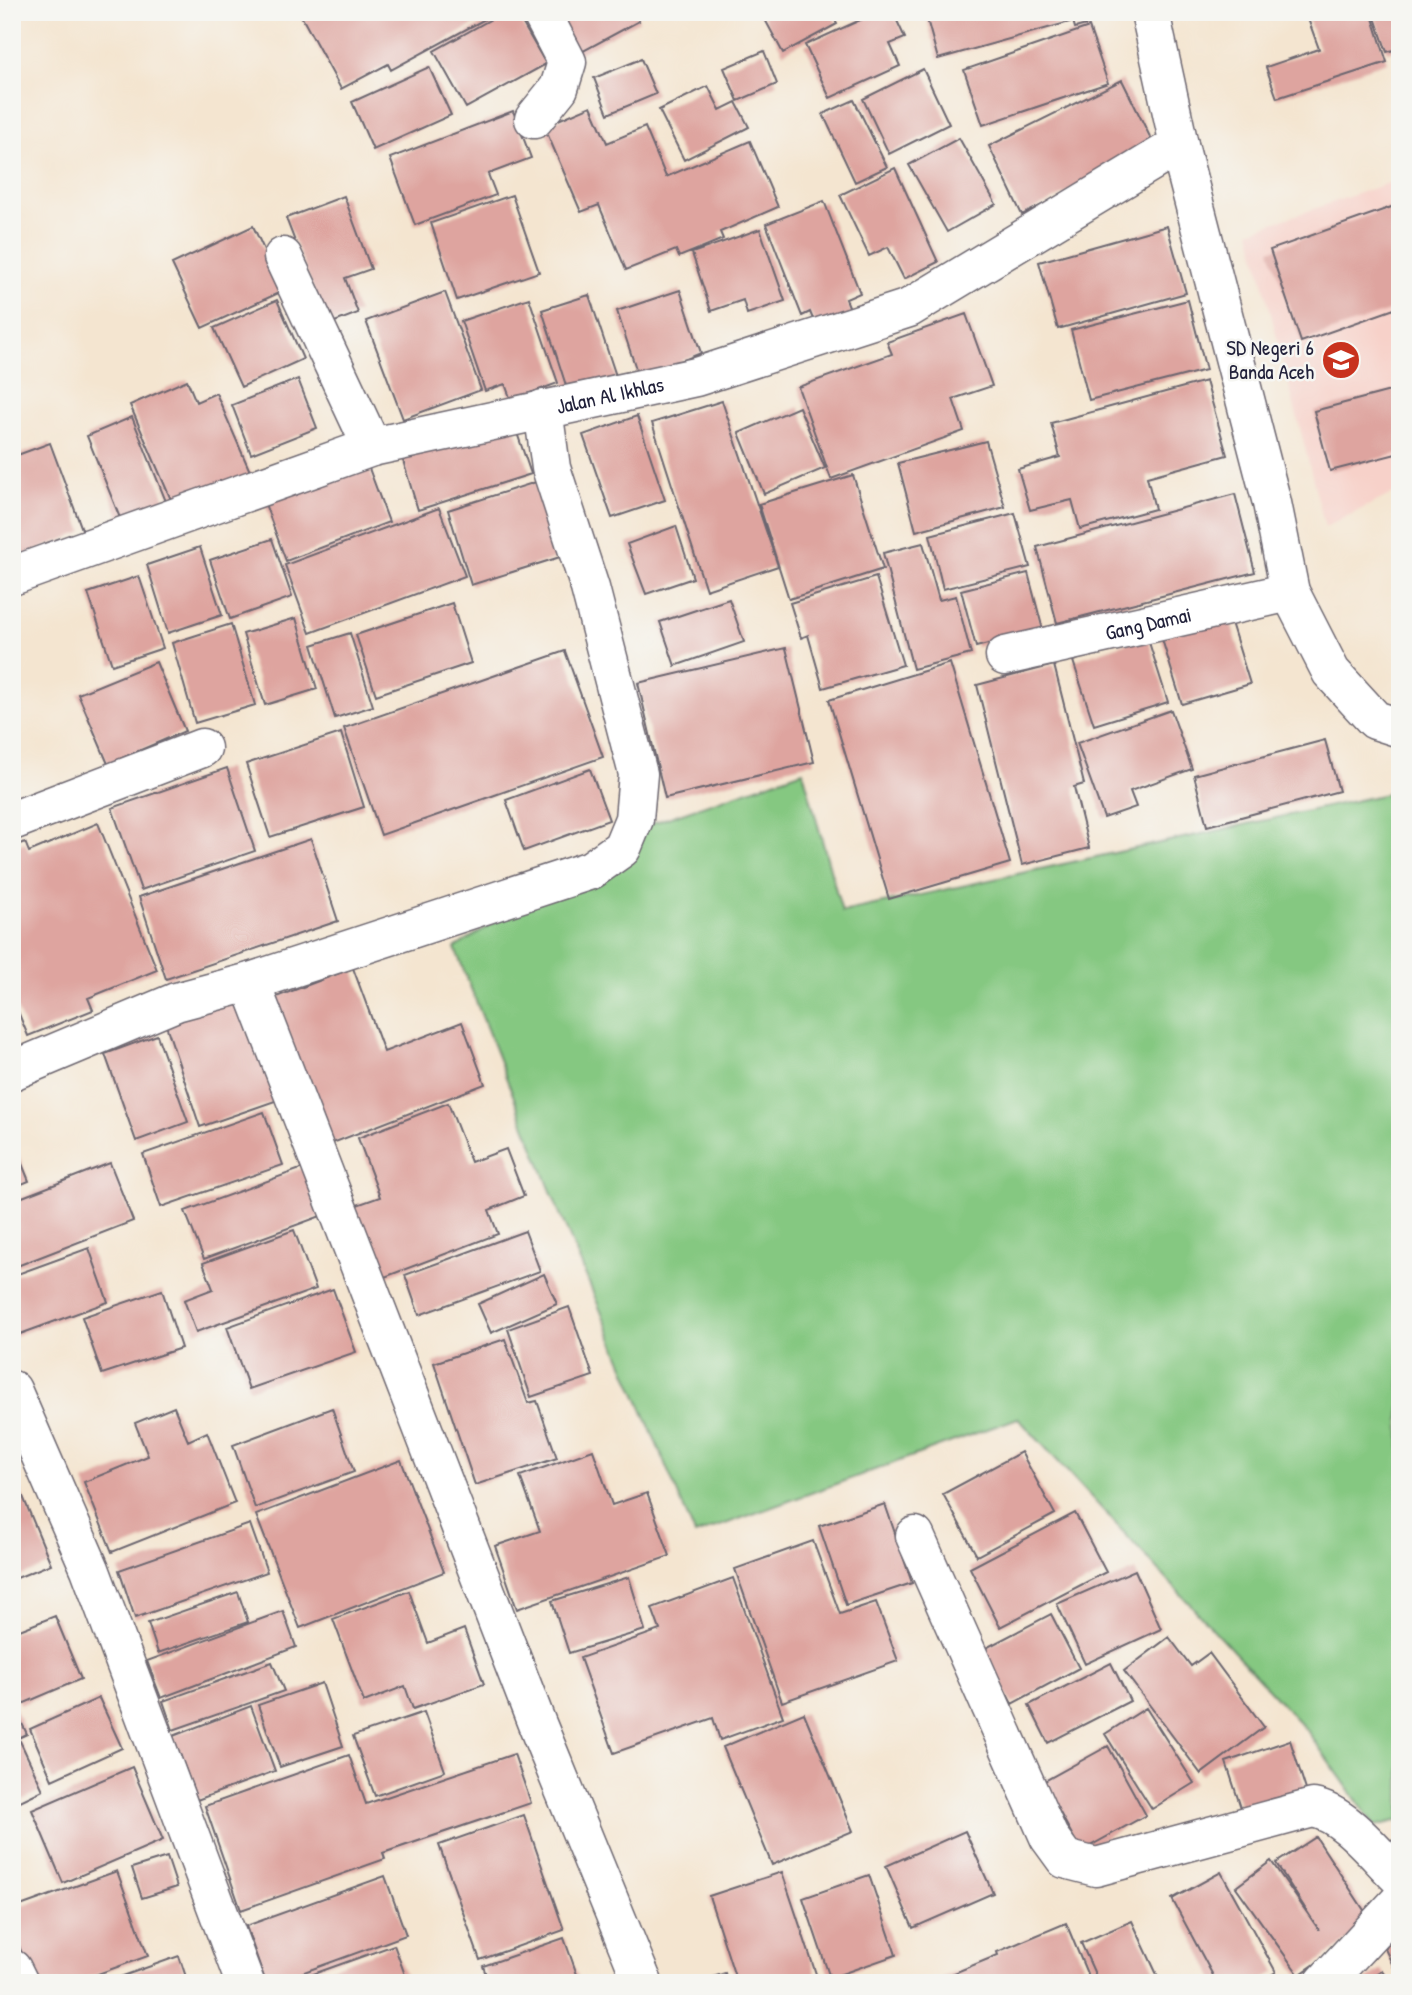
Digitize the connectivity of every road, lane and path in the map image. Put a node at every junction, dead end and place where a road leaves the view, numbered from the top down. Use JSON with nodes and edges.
{"nodes":[{"id":1,"x":541,"y":12,"type":"edge"},
{"id":2,"x":1150,"y":12,"type":"edge"},
{"id":3,"x":534,"y":119,"type":"dead end"},
{"id":4,"x":1178,"y":145,"type":"junction"},
{"id":5,"x":283,"y":257,"type":"dead end"},
{"id":6,"x":543,"y":409,"type":"junction"},
{"id":7,"x":372,"y":447,"type":"junction"},
{"id":8,"x":12,"y":576,"type":"edge"},
{"id":9,"x":1290,"y":592,"type":"junction"},
{"id":10,"x":1005,"y":656,"type":"dead end"},
{"id":11,"x":1400,"y":728,"type":"edge"},
{"id":12,"x":202,"y":748,"type":"dead end"},
{"id":13,"x":12,"y":821,"type":"edge"},
{"id":14,"x":250,"y":982,"type":"junction"},
{"id":15,"x":12,"y":1071,"type":"edge"},
{"id":16,"x":12,"y":1390,"type":"edge"},
{"id":17,"x":915,"y":1536,"type":"dead end"},
{"id":18,"x":1400,"y":1878,"type":"edge"},
{"id":19,"x":1400,"y":1901,"type":"edge"},
{"id":20,"x":12,"y":1969,"type":"edge"},
{"id":21,"x":19,"y":1983,"type":"edge"},
{"id":22,"x":246,"y":1983,"type":"edge"},
{"id":23,"x":643,"y":1983,"type":"edge"},
{"id":24,"x":1324,"y":1983,"type":"edge"}],
"edges":[{"from":1,"to":3,"type":"street"},
{"from":2,"to":4,"type":"street"},
{"from":4,"to":6,"type":"street","name":"Jalan Al Ikhlas"},
{"from":4,"to":9,"type":"street"},
{"from":5,"to":7,"type":"street"},
{"from":6,"to":7,"type":"street","name":"Jalan Al Ikhlas"},
{"from":6,"to":14,"type":"street"},
{"from":7,"to":8,"type":"street","name":"Jalan Al Ikhlas"},
{"from":9,"to":10,"type":"street","name":"Gang Damai"},
{"from":9,"to":11,"type":"street"},
{"from":12,"to":13,"type":"street"},
{"from":14,"to":15,"type":"street"},
{"from":14,"to":23,"type":"street"},
{"from":16,"to":22,"type":"street"},
{"from":17,"to":18,"type":"street"},
{"from":19,"to":24,"type":"street"},
{"from":20,"to":21,"type":"street"}]}
